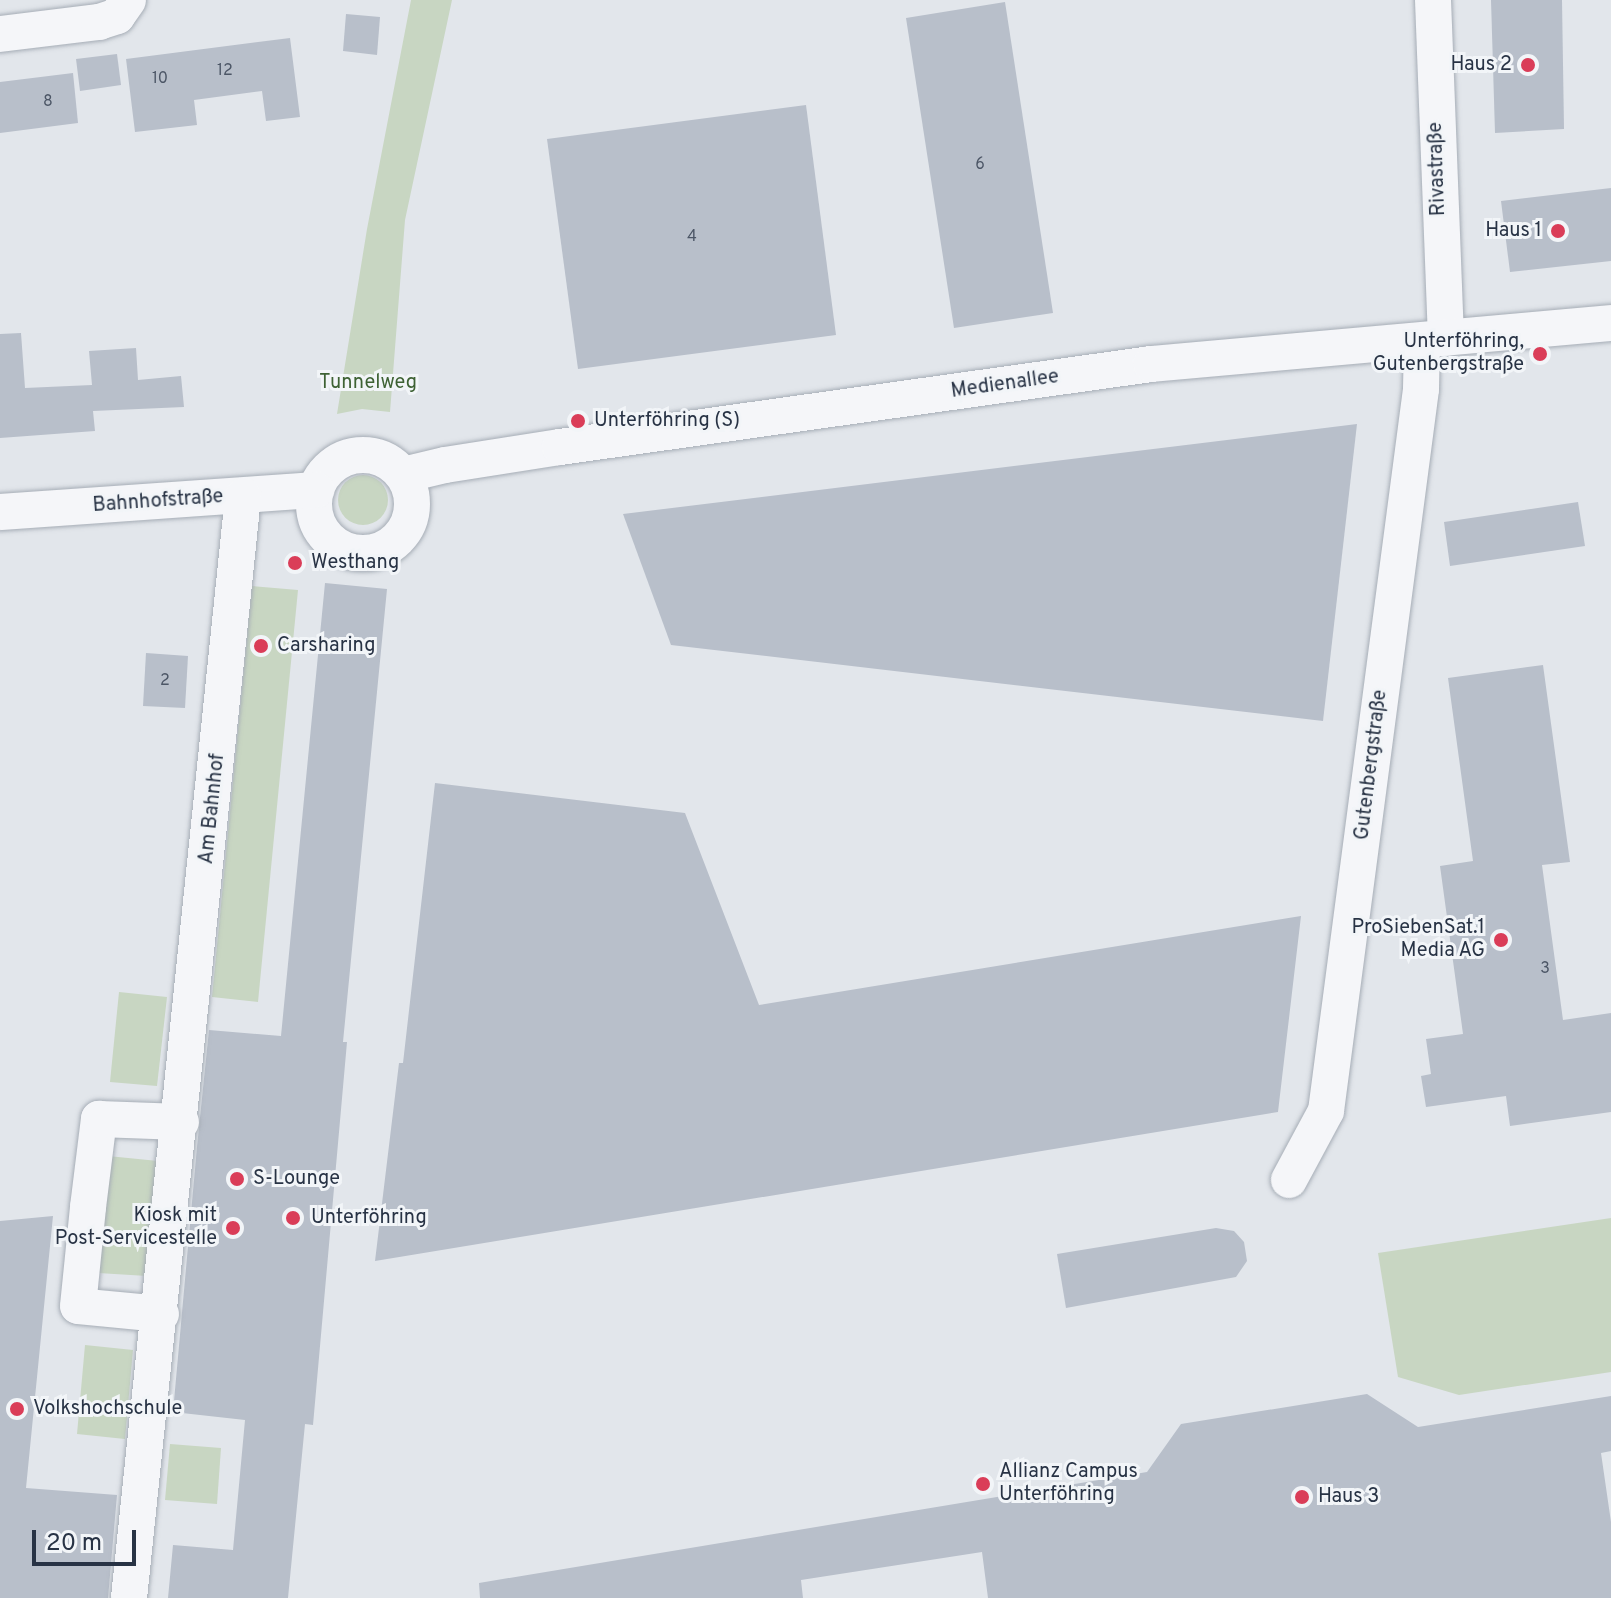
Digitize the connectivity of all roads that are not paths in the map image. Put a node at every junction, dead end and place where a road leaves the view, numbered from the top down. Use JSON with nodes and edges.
{"nodes":[{"id":1,"x":128,"y":0,"type":"edge"},
{"id":2,"x":1433,"y":0,"type":"edge"},
{"id":3,"x":0,"y":34,"type":"edge"},
{"id":4,"x":1611,"y":323,"type":"edge"},
{"id":5,"x":1434,"y":340,"type":"junction"},
{"id":6,"x":403,"y":475,"type":"junction"},
{"id":7,"x":316,"y":490,"type":"junction"},
{"id":8,"x":243,"y":496,"type":"junction"},
{"id":9,"x":0,"y":512,"type":"edge"},
{"id":10,"x":181,"y":1122,"type":"junction"},
{"id":11,"x":1289,"y":1180,"type":"dead end"},
{"id":12,"x":161,"y":1314,"type":"junction"},
{"id":13,"x":129,"y":1598,"type":"edge"}],
"edges":[{"from":1,"to":3,"type":"street"},
{"from":2,"to":5,"type":"street","name":"Rivastraße"},
{"from":4,"to":5,"type":"street","name":"Medienallee"},
{"from":5,"to":6,"type":"street","name":"Medienallee"},
{"from":5,"to":11,"type":"street","name":"Gutenbergstraße"},
{"from":6,"to":7,"type":"street"},
{"from":6,"to":7,"type":"street"},
{"from":7,"to":8,"type":"street","name":"Bahnhofstraße"},
{"from":8,"to":9,"type":"street","name":"Bahnhofstraße"},
{"from":8,"to":10,"type":"street","name":"Am Bahnhof"},
{"from":10,"to":12,"type":"street","name":"Am Bahnhof"},
{"from":10,"to":12,"type":"street"},
{"from":12,"to":13,"type":"street","name":"Am Bahnhof"}]}
